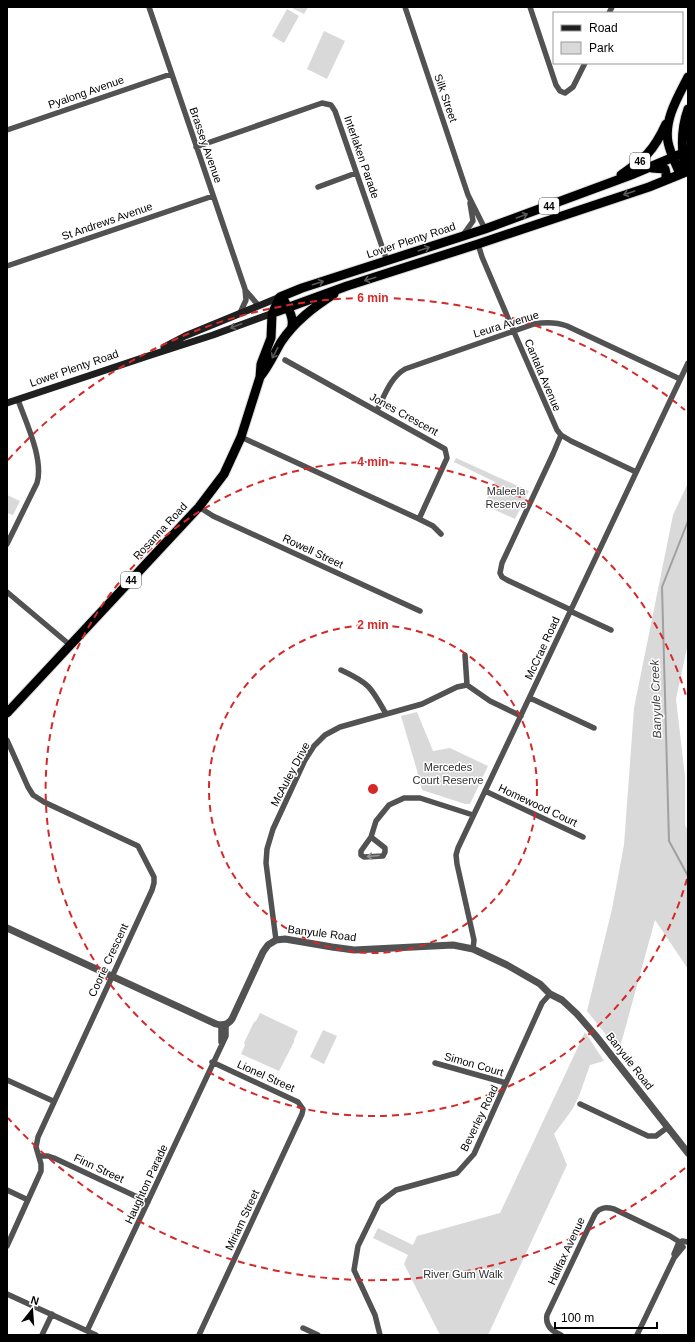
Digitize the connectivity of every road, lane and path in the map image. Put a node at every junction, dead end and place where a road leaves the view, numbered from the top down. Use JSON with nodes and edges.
{"nodes":[{"id":1,"x":149,"y":7,"type":"edge"},
{"id":2,"x":405,"y":7,"type":"edge"},
{"id":3,"x":530,"y":7,"type":"edge"},
{"id":4,"x":584,"y":64,"type":"edge"},
{"id":5,"x":171,"y":74,"type":"junction"},
{"id":6,"x":688,"y":77,"type":"edge"},
{"id":7,"x":688,"y":109,"type":"edge"},
{"id":8,"x":672,"y":111,"type":"junction"},
{"id":9,"x":7,"y":130,"type":"edge"},
{"id":10,"x":196,"y":146,"type":"junction"},
{"id":11,"x":678,"y":155,"type":"junction"},
{"id":12,"x":649,"y":168,"type":"junction"},
{"id":13,"x":356,"y":173,"type":"junction"},
{"id":14,"x":683,"y":173,"type":"joint"},
{"id":15,"x":666,"y":180,"type":"junction"},
{"id":16,"x":612,"y":182,"type":"junction"},
{"id":17,"x":318,"y":187,"type":"dead end"},
{"id":18,"x":468,"y":195,"type":"junction"},
{"id":19,"x":213,"y":196,"type":"junction"},
{"id":20,"x":485,"y":229,"type":"junction"},
{"id":21,"x":462,"y":237,"type":"junction"},
{"id":22,"x":478,"y":244,"type":"junction"},
{"id":23,"x":387,"y":261,"type":"junction"},
{"id":24,"x":7,"y":266,"type":"edge"},
{"id":25,"x":347,"y":286,"type":"junction"},
{"id":26,"x":302,"y":288,"type":"junction"},
{"id":27,"x":245,"y":289,"type":"junction"},
{"id":28,"x":281,"y":297,"type":"junction"},
{"id":29,"x":315,"y":297,"type":"junction"},
{"id":30,"x":259,"y":306,"type":"junction"},
{"id":31,"x":287,"y":307,"type":"junction"},
{"id":32,"x":240,"y":313,"type":"junction"},
{"id":33,"x":273,"y":313,"type":"junction"},
{"id":34,"x":290,"y":330,"type":"junction"},
{"id":35,"x":514,"y":332,"type":"junction"},
{"id":36,"x":148,"y":356,"type":"junction"},
{"id":37,"x":285,"y":360,"type":"dead end"},
{"id":38,"x":688,"y":363,"type":"edge"},
{"id":39,"x":260,"y":377,"type":"junction"},
{"id":40,"x":680,"y":379,"type":"junction"},
{"id":41,"x":18,"y":400,"type":"junction"},
{"id":42,"x":7,"y":403,"type":"edge"},
{"id":43,"x":377,"y":410,"type":"junction"},
{"id":44,"x":561,"y":435,"type":"junction"},
{"id":45,"x":241,"y":437,"type":"junction"},
{"id":46,"x":636,"y":472,"type":"junction"},
{"id":47,"x":199,"y":507,"type":"junction"},
{"id":48,"x":419,"y":519,"type":"junction"},
{"id":49,"x":441,"y":534,"type":"dead end"},
{"id":50,"x":7,"y":544,"type":"edge"},
{"id":51,"x":7,"y":592,"type":"edge"},
{"id":52,"x":420,"y":611,"type":"dead end"},
{"id":53,"x":571,"y":611,"type":"junction"},
{"id":54,"x":611,"y":630,"type":"dead end"},
{"id":55,"x":70,"y":645,"type":"junction"},
{"id":56,"x":465,"y":655,"type":"dead end"},
{"id":57,"x":340,"y":670,"type":"dead end"},
{"id":58,"x":467,"y":685,"type":"junction"},
{"id":59,"x":530,"y":698,"type":"junction"},
{"id":60,"x":7,"y":713,"type":"edge"},
{"id":61,"x":386,"y":714,"type":"junction"},
{"id":62,"x":521,"y":716,"type":"junction"},
{"id":63,"x":594,"y":728,"type":"dead end"},
{"id":64,"x":7,"y":740,"type":"edge"},
{"id":65,"x":485,"y":791,"type":"junction"},
{"id":66,"x":474,"y":815,"type":"junction"},
{"id":67,"x":371,"y":836,"type":"junction"},
{"id":68,"x":583,"y":837,"type":"dead end"},
{"id":69,"x":7,"y":928,"type":"edge"},
{"id":70,"x":276,"y":940,"type":"junction"},
{"id":71,"x":473,"y":949,"type":"junction"},
{"id":72,"x":112,"y":976,"type":"junction"},
{"id":73,"x":550,"y":994,"type":"junction"},
{"id":74,"x":223,"y":1025,"type":"junction"},
{"id":75,"x":212,"y":1062,"type":"junction"},
{"id":76,"x":435,"y":1063,"type":"dead end"},
{"id":77,"x":7,"y":1080,"type":"edge"},
{"id":78,"x":506,"y":1083,"type":"junction"},
{"id":79,"x":54,"y":1101,"type":"junction"},
{"id":80,"x":580,"y":1104,"type":"dead end"},
{"id":81,"x":302,"y":1114,"type":"joint"},
{"id":82,"x":668,"y":1127,"type":"junction"},
{"id":83,"x":675,"y":1136,"type":"junction"},
{"id":84,"x":688,"y":1147,"type":"edge"},
{"id":85,"x":688,"y":1153,"type":"edge"},
{"id":86,"x":40,"y":1156,"type":"junction"},
{"id":87,"x":7,"y":1190,"type":"edge"},
{"id":88,"x":28,"y":1200,"type":"junction"},
{"id":89,"x":148,"y":1202,"type":"junction"},
{"id":90,"x":688,"y":1242,"type":"edge"},
{"id":91,"x":684,"y":1245,"type":"edge"},
{"id":92,"x":7,"y":1246,"type":"edge"},
{"id":93,"x":7,"y":1294,"type":"edge"},
{"id":94,"x":52,"y":1314,"type":"junction"},
{"id":95,"x":303,"y":1328,"type":"dead end"},
{"id":96,"x":87,"y":1331,"type":"junction"},
{"id":97,"x":42,"y":1335,"type":"edge"},
{"id":98,"x":96,"y":1335,"type":"edge"},
{"id":99,"x":199,"y":1335,"type":"edge"},
{"id":100,"x":318,"y":1335,"type":"edge"},
{"id":101,"x":380,"y":1335,"type":"edge"},
{"id":102,"x":561,"y":1335,"type":"edge"},
{"id":103,"x":637,"y":1335,"type":"edge"}],
"edges":[{"from":1,"to":5,"type":"street","name":"Brassey Avenue"},
{"from":2,"to":18,"type":"street","name":"Silk Street"},
{"from":3,"to":4,"type":"street"},
{"from":5,"to":9,"type":"street","name":"Pyalong Avenue"},
{"from":5,"to":10,"type":"street","name":"Brassey Avenue"},
{"from":6,"to":8,"type":"highway","number":"46"},
{"from":7,"to":11,"type":"highway","number":"46"},
{"from":8,"to":11,"type":"highway","number":"46"},
{"from":8,"to":16,"type":"highway","number":"46"},
{"from":10,"to":13,"type":"street","name":"Interlaken Parade"},
{"from":10,"to":19,"type":"street","name":"Brassey Avenue"},
{"from":11,"to":12,"type":"highway","name":"Lower Plenty Road","number":"44"},
{"from":11,"to":14,"type":"highway","number":"46"},
{"from":12,"to":15,"type":"highway"},
{"from":12,"to":16,"type":"highway","name":"Lower Plenty Road","number":"44"},
{"from":13,"to":17,"type":"street"},
{"from":13,"to":23,"type":"street","name":"Interlaken Parade"},
{"from":14,"to":15,"type":"highway","name":"Lower Plenty Road","number":"44"},
{"from":15,"to":22,"type":"highway","name":"Lower Plenty Road","number":"44","one_way":true},
{"from":20,"to":16,"type":"highway","name":"Lower Plenty Road","number":"44","one_way":true},
{"from":18,"to":20,"type":"street","name":"Silk Street"},
{"from":18,"to":21,"type":"street","name":"Silk Street"},
{"from":19,"to":24,"type":"street","name":"St Andrews Avenue"},
{"from":19,"to":27,"type":"street","name":"Brassey Avenue"},
{"from":20,"to":21,"type":"highway","name":"Lower Plenty Road","number":"44"},
{"from":23,"to":21,"type":"highway","name":"Lower Plenty Road","number":"44","one_way":true},
{"from":22,"to":25,"type":"highway","name":"Lower Plenty Road","number":"44","one_way":true},
{"from":22,"to":35,"type":"street","name":"Cantala Avenue"},
{"from":26,"to":23,"type":"highway","name":"Lower Plenty Road","number":"44","one_way":true},
{"from":25,"to":29,"type":"highway","name":"Lower Plenty Road"},
{"from":25,"to":34,"type":"highway","name":"Rosanna Road","number":"44"},
{"from":26,"to":28,"type":"highway","name":"Lower Plenty Road","number":"44"},
{"from":26,"to":29,"type":"highway"},
{"from":27,"to":30,"type":"street","name":"Brassey Avenue"},
{"from":27,"to":32,"type":"street","name":"Brassey Avenue"},
{"from":28,"to":30,"type":"main road","name":"Lower Plenty Road"},
{"from":28,"to":31,"type":"highway"},
{"from":28,"to":33,"type":"highway","name":"Rosanna Road","number":"44"},
{"from":29,"to":31,"type":"highway","name":"Lower Plenty Road"},
{"from":30,"to":32,"type":"main road","name":"Lower Plenty Road"},
{"from":31,"to":33,"type":"highway","name":"Lower Plenty Road"},
{"from":31,"to":34,"type":"highway"},
{"from":32,"to":36,"type":"main road","name":"Lower Plenty Road"},
{"from":33,"to":36,"type":"main road","name":"Lower Plenty Road","one_way":true},
{"from":33,"to":39,"type":"highway","name":"Rosanna Road","number":"44"},
{"from":34,"to":39,"type":"highway","name":"Rosanna Road","number":"44","one_way":true},
{"from":35,"to":40,"type":"street","name":"Leura Avenue"},
{"from":35,"to":43,"type":"street","name":"Leura Avenue"},
{"from":35,"to":44,"type":"street","name":"Cantala Avenue"},
{"from":36,"to":41,"type":"main road","name":"Lower Plenty Road"},
{"from":37,"to":43,"type":"street","name":"Jones Crescent"},
{"from":38,"to":40,"type":"street","name":"McCrae Road"},
{"from":39,"to":45,"type":"highway","name":"Rosanna Road","number":"44"},
{"from":40,"to":46,"type":"street","name":"McCrae Road"},
{"from":41,"to":42,"type":"main road","name":"Lower Plenty Road"},
{"from":41,"to":50,"type":"street"},
{"from":43,"to":48,"type":"street","name":"Jones Crescent"},
{"from":44,"to":46,"type":"street"},
{"from":44,"to":53,"type":"street"},
{"from":45,"to":47,"type":"highway","name":"Rosanna Road","number":"44"},
{"from":45,"to":48,"type":"street"},
{"from":46,"to":53,"type":"street","name":"McCrae Road"},
{"from":47,"to":52,"type":"street","name":"Rowell Street"},
{"from":47,"to":55,"type":"highway","name":"Rosanna Road","number":"44"},
{"from":48,"to":49,"type":"street"},
{"from":51,"to":55,"type":"street"},
{"from":53,"to":54,"type":"street"},
{"from":53,"to":59,"type":"street","name":"McCrae Road"},
{"from":55,"to":60,"type":"highway","name":"Rosanna Road","number":"44"},
{"from":56,"to":58,"type":"street"},
{"from":57,"to":61,"type":"street"},
{"from":58,"to":61,"type":"street","name":"McAuley Drive"},
{"from":58,"to":62,"type":"street"},
{"from":59,"to":62,"type":"street","name":"McCrae Road"},
{"from":59,"to":63,"type":"street"},
{"from":61,"to":70,"type":"street","name":"McAuley Drive"},
{"from":62,"to":65,"type":"street","name":"McCrae Road"},
{"from":64,"to":72,"type":"street","name":"Coorie Crescent"},
{"from":65,"to":66,"type":"street","name":"McCrae Road"},
{"from":65,"to":68,"type":"street","name":"Homewood Court"},
{"from":66,"to":67,"type":"street"},
{"from":66,"to":71,"type":"street","name":"McCrae Road"},
{"from":67,"to":67,"type":"street","one_way":true},
{"from":69,"to":72,"type":"street"},
{"from":70,"to":71,"type":"street","name":"Banyule Road"},
{"from":70,"to":74,"type":"street","name":"Banyule Road"},
{"from":71,"to":73,"type":"street","name":"Banyule Road"},
{"from":72,"to":74,"type":"street"},
{"from":72,"to":79,"type":"street","name":"Coorie Crescent"},
{"from":73,"to":78,"type":"street","name":"Beverley Road"},
{"from":73,"to":82,"type":"street","name":"Banyule Road"},
{"from":74,"to":75,"type":"street","name":"Haughton Parade"},
{"from":75,"to":81,"type":"street","name":"Lionel Street"},
{"from":75,"to":89,"type":"street","name":"Haughton Parade"},
{"from":76,"to":78,"type":"street","name":"Simon Court"},
{"from":77,"to":79,"type":"street"},
{"from":78,"to":101,"type":"street","name":"Beverley Road"},
{"from":79,"to":86,"type":"street","name":"Coorie Crescent"},
{"from":80,"to":82,"type":"street"},
{"from":81,"to":99,"type":"street","name":"Miriam Street"},
{"from":82,"to":83,"type":"street","name":"Banyule Road"},
{"from":83,"to":84,"type":"street","name":"Banyule Road"},
{"from":83,"to":85,"type":"street","name":"Banyule Road"},
{"from":86,"to":88,"type":"street","name":"Coorie Crescent"},
{"from":86,"to":89,"type":"street","name":"Finn Street"},
{"from":87,"to":88,"type":"street"},
{"from":88,"to":92,"type":"street","name":"Coorie Crescent"},
{"from":89,"to":96,"type":"street","name":"Haughton Parade"},
{"from":90,"to":91,"type":"street"},
{"from":91,"to":102,"type":"street","name":"Halifax Avenue"},
{"from":91,"to":103,"type":"street"},
{"from":93,"to":94,"type":"street"},
{"from":94,"to":96,"type":"street"},
{"from":94,"to":97,"type":"street"},
{"from":95,"to":100,"type":"street"},
{"from":96,"to":98,"type":"street"}]}
